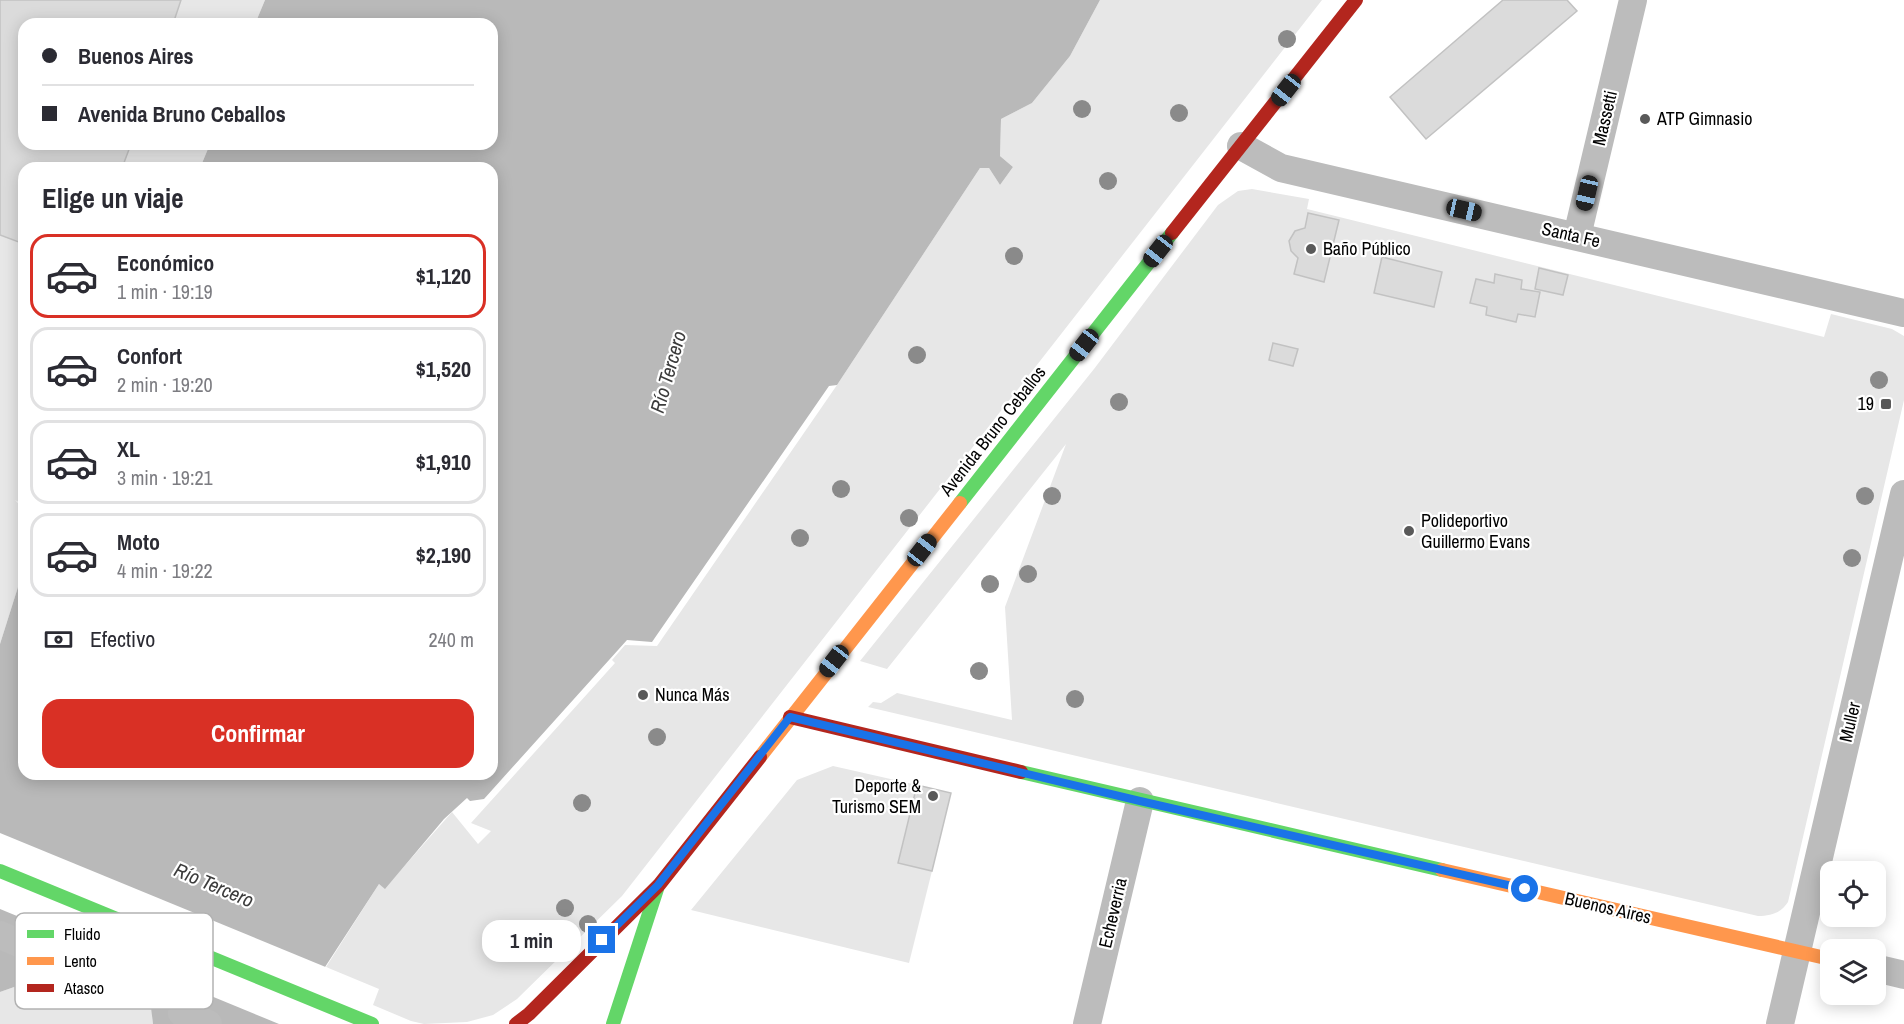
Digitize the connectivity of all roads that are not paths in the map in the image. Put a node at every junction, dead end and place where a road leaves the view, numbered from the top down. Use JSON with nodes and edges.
{"nodes":[{"id":1,"x":1356,"y":0,"type":"edge"},
{"id":2,"x":1633,"y":0,"type":"edge"},
{"id":3,"x":1241,"y":146,"type":"junction"},
{"id":4,"x":1577,"y":236,"type":"junction"},
{"id":5,"x":1904,"y":313,"type":"edge"},
{"id":6,"x":1904,"y":494,"type":"edge"},
{"id":7,"x":1900,"y":531,"type":"edge"},
{"id":8,"x":790,"y":717,"type":"junction"},
{"id":9,"x":1140,"y":801,"type":"junction"},
{"id":10,"x":0,"y":871,"type":"edge"},
{"id":11,"x":658,"y":885,"type":"junction"},
{"id":12,"x":102,"y":913,"type":"edge"},
{"id":13,"x":0,"y":936,"type":"edge"},
{"id":14,"x":15,"y":942,"type":"edge"},
{"id":15,"x":1797,"y":951,"type":"junction"},
{"id":16,"x":1820,"y":956,"type":"edge"},
{"id":17,"x":213,"y":959,"type":"edge"},
{"id":18,"x":1886,"y":971,"type":"edge"},
{"id":19,"x":1904,"y":975,"type":"edge"},
{"id":20,"x":182,"y":1013,"type":"dead end"},
{"id":21,"x":370,"y":1023,"type":"edge"},
{"id":22,"x":208,"y":1024,"type":"edge"},
{"id":23,"x":516,"y":1024,"type":"edge"},
{"id":24,"x":613,"y":1024,"type":"edge"},
{"id":25,"x":1087,"y":1024,"type":"edge"},
{"id":26,"x":1780,"y":1024,"type":"edge"}],
"edges":[{"from":1,"to":3,"type":"main road","name":"Avenida Bruno Ceballos"},
{"from":2,"to":4,"type":"street","name":"Massetti"},
{"from":3,"to":4,"type":"street","name":"Santa Fe"},
{"from":3,"to":8,"type":"main road","name":"Avenida Bruno Ceballos"},
{"from":4,"to":5,"type":"street","name":"Santa Fe"},
{"from":6,"to":7,"type":"street","name":"Muller"},
{"from":7,"to":15,"type":"street","name":"Muller"},
{"from":8,"to":9,"type":"main road","name":"Buenos Aires"},
{"from":8,"to":11,"type":"main road","name":"Avenida Bruno Ceballos"},
{"from":9,"to":15,"type":"main road","name":"Buenos Aires"},
{"from":9,"to":25,"type":"street","name":"Echeverria"},
{"from":10,"to":12,"type":"main road"},
{"from":11,"to":23,"type":"main road","name":"Avenida Bruno Ceballos"},
{"from":11,"to":24,"type":"main road","name":"Avenida Bruno Ceballos"},
{"from":13,"to":14,"type":"street"},
{"from":15,"to":16,"type":"main road","name":"Buenos Aires"},
{"from":15,"to":26,"type":"street","name":"Muller"},
{"from":17,"to":21,"type":"main road"},
{"from":18,"to":19,"type":"street"},
{"from":20,"to":22,"type":"street"}]}
